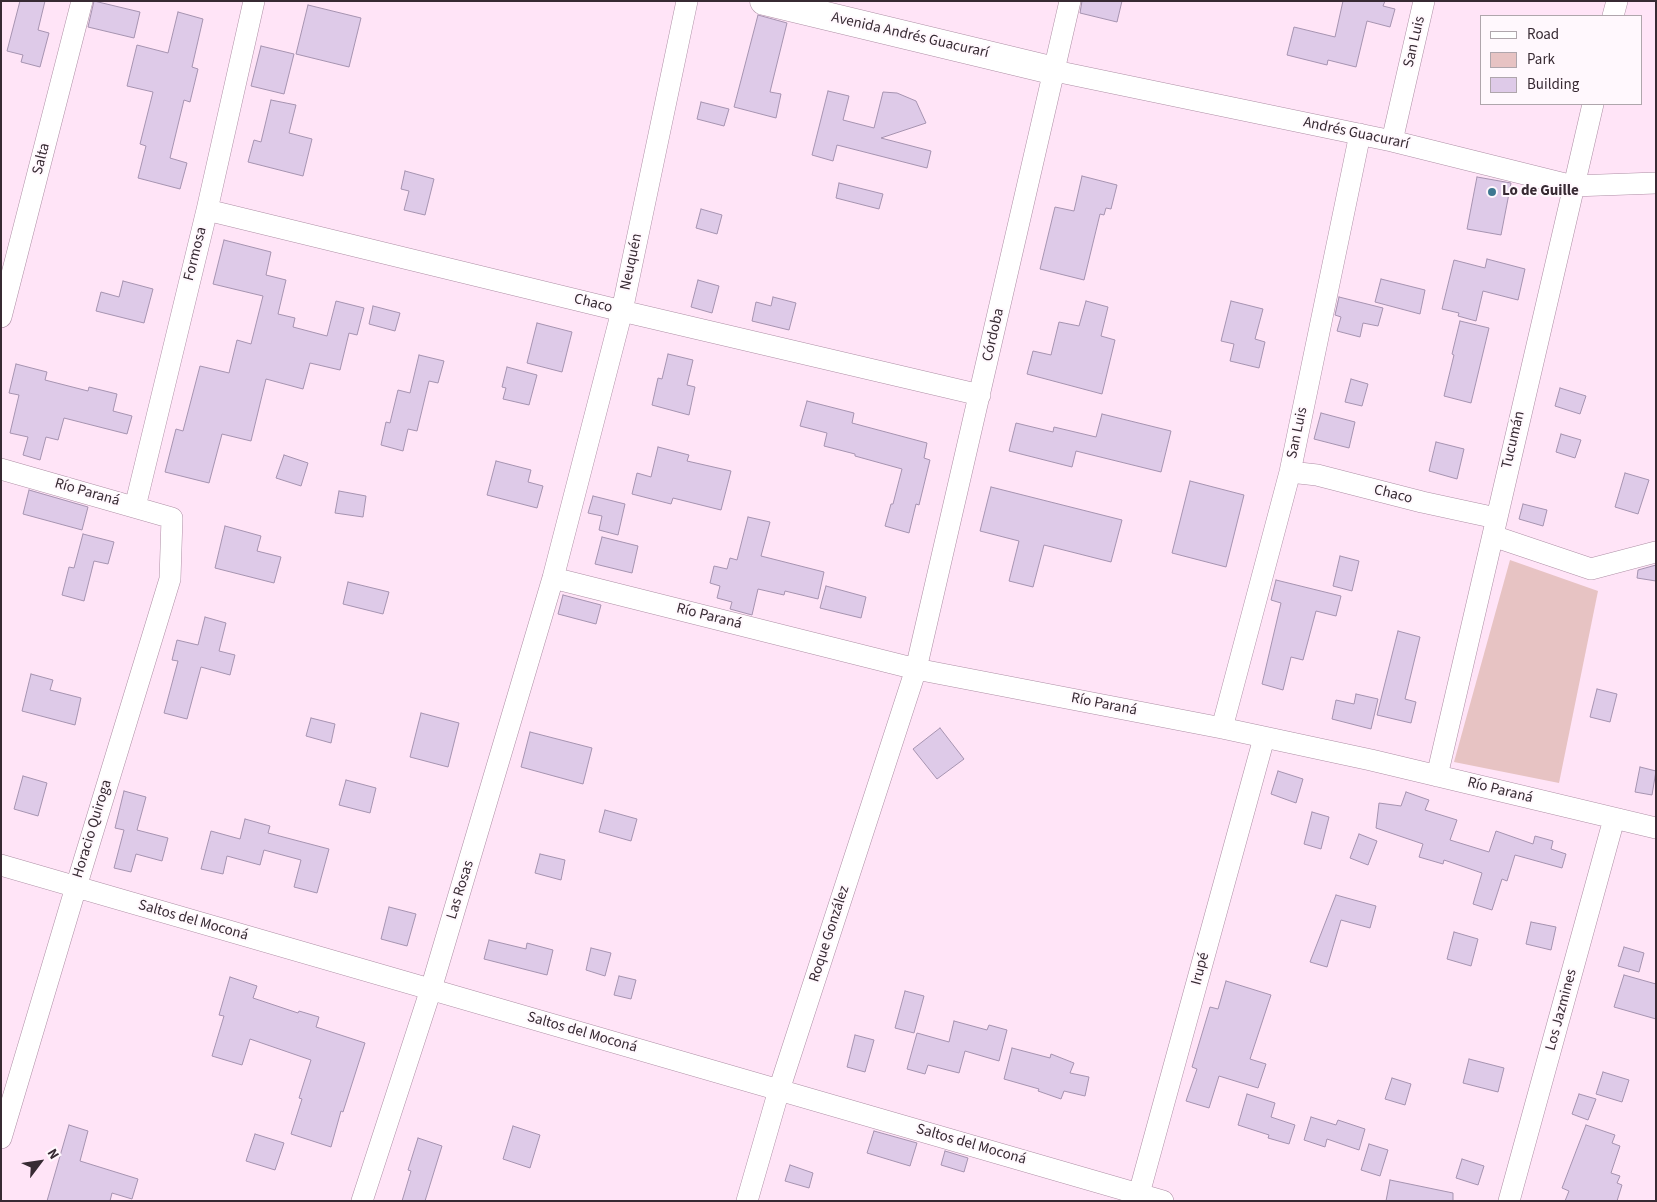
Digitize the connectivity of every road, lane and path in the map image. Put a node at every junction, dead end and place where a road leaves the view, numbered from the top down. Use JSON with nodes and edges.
{"nodes":[{"id":1,"x":82,"y":1,"type":"edge"},
{"id":2,"x":254,"y":1,"type":"edge"},
{"id":3,"x":686,"y":1,"type":"edge"},
{"id":4,"x":764,"y":1,"type":"edge"},
{"id":5,"x":1070,"y":1,"type":"edge"},
{"id":6,"x":1424,"y":1,"type":"edge"},
{"id":7,"x":1617,"y":1,"type":"edge"},
{"id":8,"x":1613,"y":15,"type":"edge"},
{"id":9,"x":1056,"y":71,"type":"junction"},
{"id":10,"x":1592,"y":105,"type":"edge"},
{"id":11,"x":1360,"y":134,"type":"junction"},
{"id":12,"x":1392,"y":141,"type":"junction"},
{"id":13,"x":1656,"y":183,"type":"edge"},
{"id":14,"x":1573,"y":186,"type":"junction"},
{"id":15,"x":207,"y":210,"type":"junction"},
{"id":16,"x":622,"y":311,"type":"junction"},
{"id":17,"x":1,"y":317,"type":"edge"},
{"id":18,"x":980,"y":394,"type":"junction"},
{"id":19,"x":1,"y":469,"type":"edge"},
{"id":20,"x":1290,"y":472,"type":"junction"},
{"id":21,"x":135,"y":507,"type":"junction"},
{"id":22,"x":172,"y":518,"type":"joint"},
{"id":23,"x":1495,"y":527,"type":"junction"},
{"id":24,"x":1656,"y":552,"type":"edge"},
{"id":25,"x":554,"y":578,"type":"junction"},
{"id":26,"x":916,"y":669,"type":"junction"},
{"id":27,"x":1222,"y":728,"type":"junction"},
{"id":28,"x":1264,"y":738,"type":"junction"},
{"id":29,"x":1437,"y":776,"type":"junction"},
{"id":30,"x":1614,"y":819,"type":"junction"},
{"id":31,"x":1656,"y":828,"type":"edge"},
{"id":32,"x":1,"y":865,"type":"edge"},
{"id":33,"x":76,"y":887,"type":"junction"},
{"id":34,"x":432,"y":990,"type":"junction"},
{"id":35,"x":779,"y":1090,"type":"junction"},
{"id":36,"x":1,"y":1138,"type":"edge"},
{"id":37,"x":1138,"y":1197,"type":"edge"},
{"id":38,"x":362,"y":1201,"type":"edge"},
{"id":39,"x":746,"y":1201,"type":"edge"},
{"id":40,"x":1162,"y":1201,"type":"edge"},
{"id":41,"x":1509,"y":1201,"type":"edge"}],
"edges":[{"from":1,"to":17,"type":"street","name":"Salta"},
{"from":2,"to":15,"type":"street","name":"Formosa"},
{"from":3,"to":16,"type":"street","name":"Neuquén"},
{"from":4,"to":9,"type":"street","name":"Avenida Andrés Guacurarí"},
{"from":5,"to":9,"type":"street","name":"Córdoba"},
{"from":6,"to":12,"type":"street","name":"San Luis"},
{"from":7,"to":8,"type":"street"},
{"from":9,"to":11,"type":"street","name":"Andrés Guacurarí"},
{"from":9,"to":18,"type":"street","name":"Córdoba"},
{"from":10,"to":14,"type":"street","name":"Tucumán"},
{"from":11,"to":12,"type":"street","name":"Andrés Guacurarí"},
{"from":11,"to":20,"type":"street","name":"San Luis"},
{"from":12,"to":14,"type":"street","name":"Andrés Guacurarí"},
{"from":13,"to":14,"type":"street","name":"Andrés Guacurarí"},
{"from":14,"to":23,"type":"street","name":"Tucumán"},
{"from":15,"to":16,"type":"street","name":"Chaco"},
{"from":15,"to":21,"type":"street","name":"Formosa"},
{"from":16,"to":18,"type":"street","name":"Chaco"},
{"from":16,"to":25,"type":"street","name":"Neuquén"},
{"from":18,"to":26,"type":"street","name":"Córdoba"},
{"from":19,"to":21,"type":"street","name":"Río Paraná"},
{"from":20,"to":23,"type":"street","name":"Chaco"},
{"from":20,"to":27,"type":"street","name":"San Luis"},
{"from":21,"to":22,"type":"street","name":"Río Paraná"},
{"from":22,"to":33,"type":"street","name":"Horacio Quiroga"},
{"from":23,"to":24,"type":"street","name":"Chaco"},
{"from":23,"to":29,"type":"street","name":"Tucumán"},
{"from":25,"to":26,"type":"street","name":"Río Paraná"},
{"from":25,"to":34,"type":"street","name":"Las Rosas"},
{"from":26,"to":27,"type":"street","name":"Río Paraná"},
{"from":26,"to":35,"type":"street","name":"Roque González"},
{"from":27,"to":28,"type":"street","name":"Río Paraná"},
{"from":28,"to":29,"type":"street","name":"Río Paraná"},
{"from":28,"to":37,"type":"street","name":"Irupé"},
{"from":29,"to":30,"type":"street","name":"Río Paraná"},
{"from":30,"to":31,"type":"street","name":"Río Paraná"},
{"from":30,"to":41,"type":"street","name":"Los Jazmines"},
{"from":32,"to":33,"type":"street","name":"Saltos del Moconá"},
{"from":33,"to":34,"type":"street","name":"Saltos del Moconá"},
{"from":33,"to":36,"type":"street","name":"Horacio Quiroga"},
{"from":34,"to":35,"type":"street","name":"Saltos del Moconá"},
{"from":34,"to":38,"type":"street","name":"Las Rosas"},
{"from":35,"to":37,"type":"street","name":"Saltos del Moconá"},
{"from":35,"to":39,"type":"street","name":"Roque González"},
{"from":37,"to":40,"type":"street","name":"Saltos del Moconá"}]}
